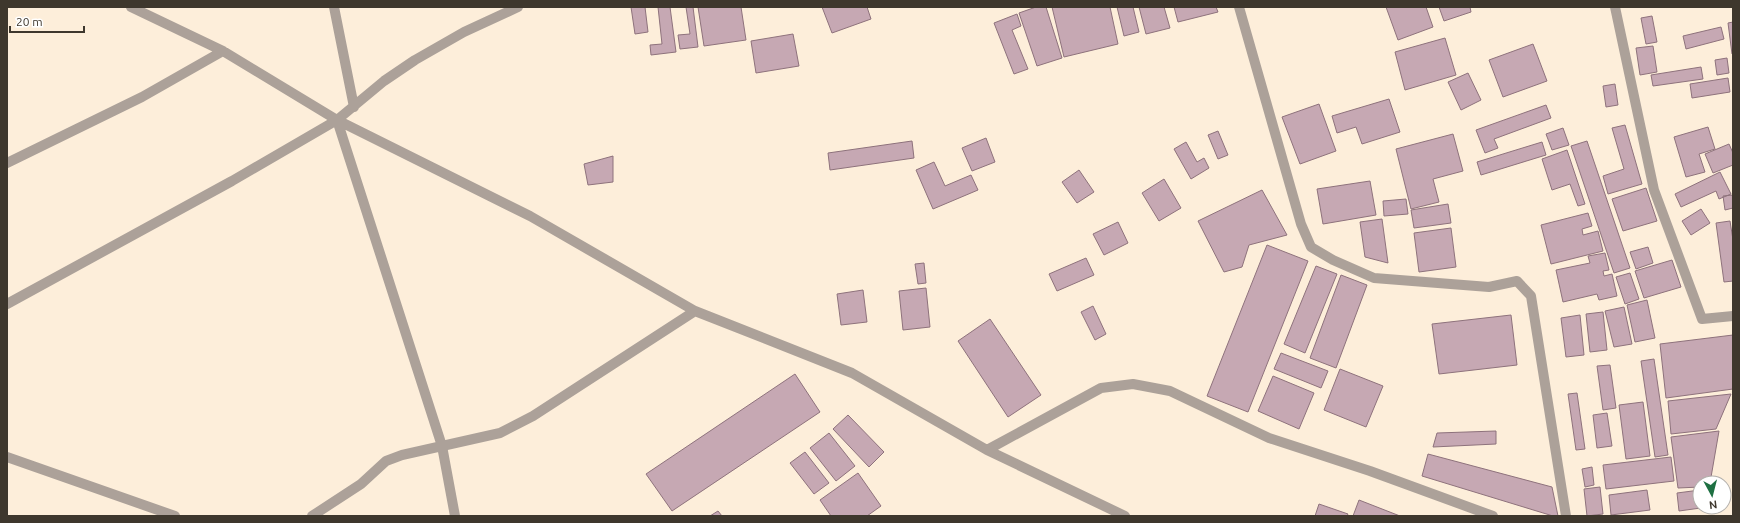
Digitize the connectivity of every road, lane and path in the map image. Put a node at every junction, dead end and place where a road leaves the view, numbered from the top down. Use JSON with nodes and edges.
{"nodes":[{"id":1,"x":131,"y":7,"type":"edge"},
{"id":2,"x":334,"y":7,"type":"edge"},
{"id":3,"x":518,"y":7,"type":"edge"},
{"id":4,"x":1240,"y":7,"type":"edge"},
{"id":5,"x":1615,"y":7,"type":"edge"},
{"id":6,"x":223,"y":51,"type":"junction"},
{"id":7,"x":354,"y":107,"type":"junction"},
{"id":8,"x":337,"y":120,"type":"junction"},
{"id":9,"x":7,"y":163,"type":"edge"},
{"id":10,"x":7,"y":304,"type":"edge"},
{"id":11,"x":695,"y":311,"type":"junction"},
{"id":12,"x":1733,"y":316,"type":"edge"},
{"id":13,"x":442,"y":446,"type":"junction"},
{"id":14,"x":987,"y":450,"type":"junction"},
{"id":15,"x":7,"y":457,"type":"edge"},
{"id":16,"x":175,"y":516,"type":"edge"},
{"id":17,"x":312,"y":516,"type":"edge"},
{"id":18,"x":455,"y":516,"type":"edge"},
{"id":19,"x":1125,"y":516,"type":"edge"},
{"id":20,"x":1493,"y":516,"type":"edge"},
{"id":21,"x":1566,"y":516,"type":"edge"}],
"edges":[{"from":1,"to":6,"type":"street"},
{"from":2,"to":7,"type":"street"},
{"from":3,"to":7,"type":"street"},
{"from":4,"to":21,"type":"street"},
{"from":5,"to":12,"type":"street"},
{"from":6,"to":8,"type":"street"},
{"from":6,"to":9,"type":"street"},
{"from":7,"to":8,"type":"street"},
{"from":8,"to":10,"type":"street"},
{"from":8,"to":11,"type":"street"},
{"from":8,"to":13,"type":"street"},
{"from":11,"to":13,"type":"street"},
{"from":11,"to":14,"type":"street"},
{"from":13,"to":17,"type":"street"},
{"from":13,"to":18,"type":"street"},
{"from":14,"to":19,"type":"street"},
{"from":14,"to":20,"type":"street"},
{"from":15,"to":16,"type":"street"}]}
